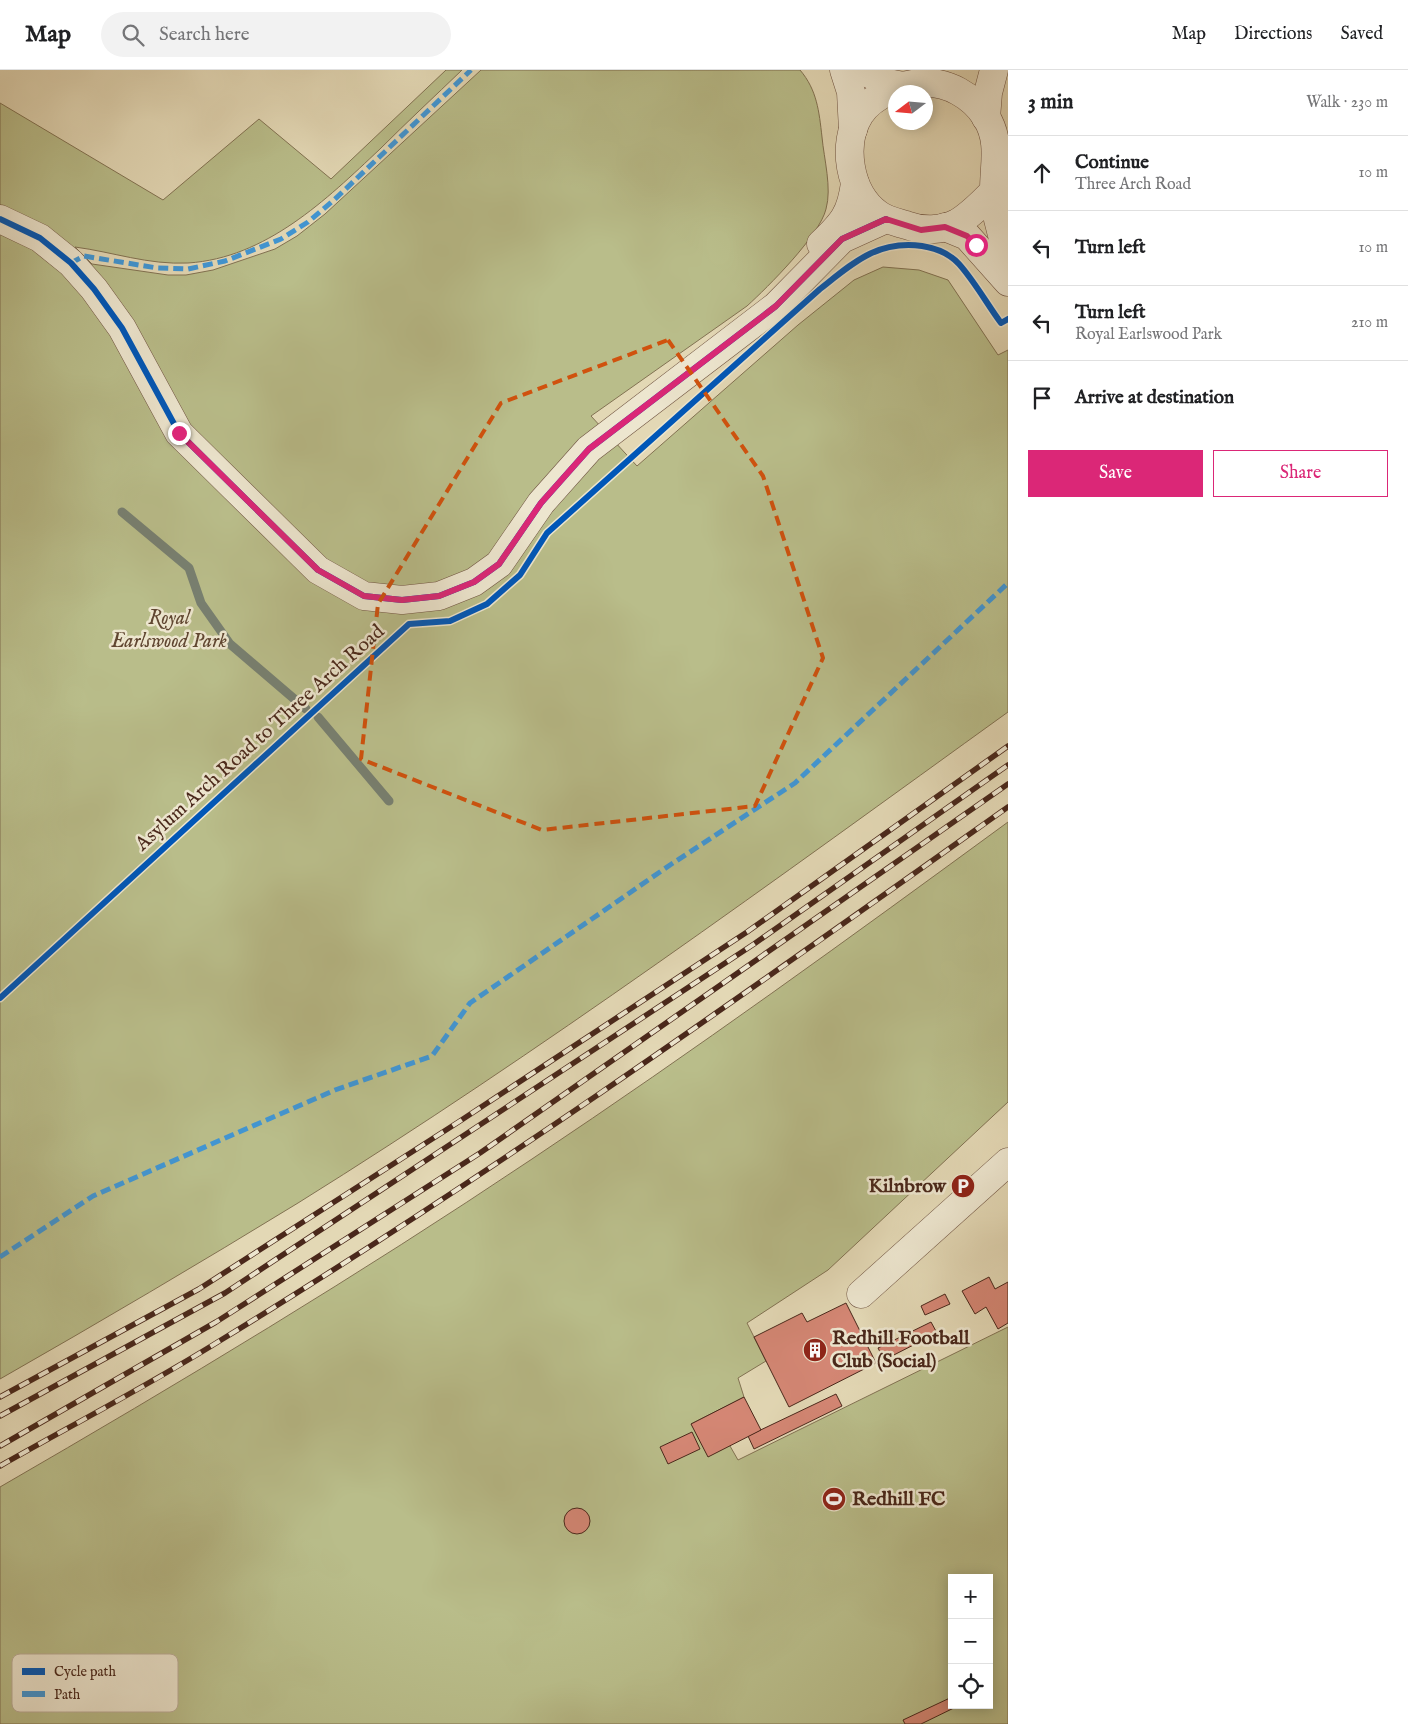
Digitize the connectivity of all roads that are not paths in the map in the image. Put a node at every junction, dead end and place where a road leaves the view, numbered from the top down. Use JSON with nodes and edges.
{"nodes":[{"id":1,"x":844,"y":70,"type":"edge"},
{"id":2,"x":862,"y":70,"type":"edge"},
{"id":3,"x":959,"y":70,"type":"edge"},
{"id":4,"x":994,"y":70,"type":"edge"},
{"id":5,"x":916,"y":84,"type":"junction"},
{"id":6,"x":986,"y":118,"type":"junction"},
{"id":7,"x":853,"y":132,"type":"junction"},
{"id":8,"x":855,"y":183,"type":"junction"},
{"id":9,"x":994,"y":191,"type":"junction"},
{"id":10,"x":0,"y":218,"type":"edge"},
{"id":11,"x":886,"y":219,"type":"junction"},
{"id":12,"x":945,"y":227,"type":"junction"},
{"id":13,"x":1008,"y":253,"type":"edge"},
{"id":14,"x":1008,"y":282,"type":"edge"},
{"id":15,"x":776,"y":306,"type":"junction"},
{"id":16,"x":1008,"y":1162,"type":"edge"},
{"id":17,"x":861,"y":1294,"type":"dead end"}],
"edges":[{"from":1,"to":7,"type":"street"},
{"from":2,"to":5,"type":"street"},
{"from":3,"to":5,"type":"street"},
{"from":4,"to":6,"type":"street"},
{"from":5,"to":6,"type":"street"},
{"from":5,"to":7,"type":"street"},
{"from":6,"to":9,"type":"street"},
{"from":7,"to":8,"type":"street"},
{"from":8,"to":11,"type":"street"},
{"from":8,"to":15,"type":"street"},
{"from":9,"to":12,"type":"street"},
{"from":9,"to":13,"type":"street"},
{"from":10,"to":15,"type":"street"},
{"from":11,"to":12,"type":"street"},
{"from":11,"to":15,"type":"street"},
{"from":12,"to":14,"type":"street"},
{"from":16,"to":17,"type":"street"}]}
